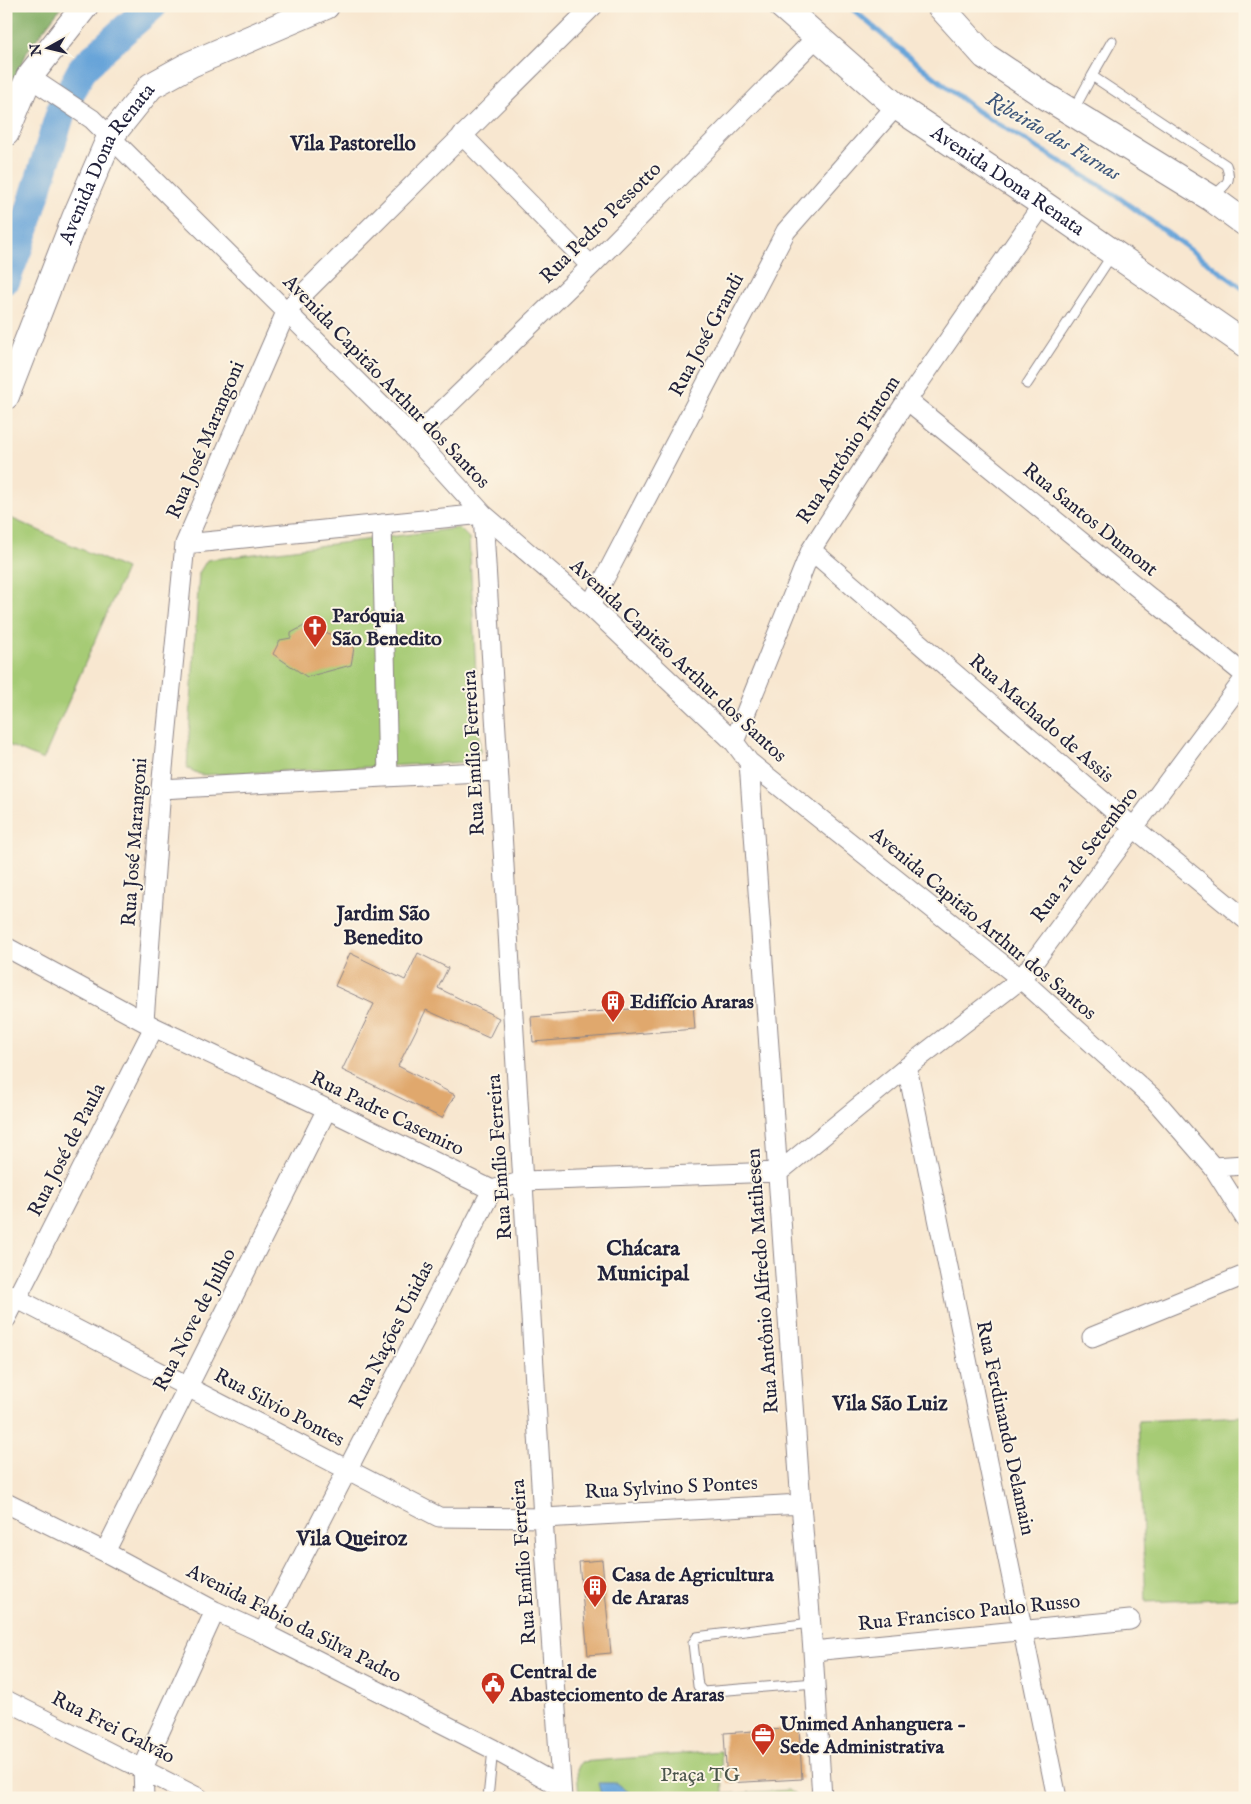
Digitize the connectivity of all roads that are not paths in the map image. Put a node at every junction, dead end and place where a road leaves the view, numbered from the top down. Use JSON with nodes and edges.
{"nodes":[{"id":1,"x":85,"y":6,"type":"edge"},
{"id":2,"x":326,"y":6,"type":"edge"},
{"id":3,"x":593,"y":6,"type":"edge"},
{"id":4,"x":782,"y":6,"type":"edge"},
{"id":5,"x":940,"y":6,"type":"edge"},
{"id":6,"x":818,"y":37,"type":"junction"},
{"id":7,"x":1112,"y":41,"type":"dead end"},
{"id":8,"x":30,"y":76,"type":"junction"},
{"id":9,"x":1092,"y":76,"type":"junction"},
{"id":10,"x":896,"y":106,"type":"junction"},
{"id":11,"x":1072,"y":112,"type":"junction"},
{"id":12,"x":6,"y":133,"type":"edge"},
{"id":13,"x":462,"y":135,"type":"junction"},
{"id":14,"x":110,"y":137,"type":"junction"},
{"id":15,"x":1211,"y":198,"type":"junction"},
{"id":16,"x":1044,"y":204,"type":"junction"},
{"id":17,"x":1245,"y":223,"type":"edge"},
{"id":18,"x":1114,"y":253,"type":"junction"},
{"id":19,"x":591,"y":266,"type":"junction"},
{"id":20,"x":286,"y":310,"type":"junction"},
{"id":21,"x":1245,"y":344,"type":"edge"},
{"id":22,"x":1027,"y":384,"type":"dead end"},
{"id":23,"x":6,"y":396,"type":"edge"},
{"id":24,"x":907,"y":400,"type":"junction"},
{"id":25,"x":414,"y":438,"type":"junction"},
{"id":26,"x":483,"y":514,"type":"junction"},
{"id":27,"x":382,"y":524,"type":"junction"},
{"id":28,"x":185,"y":544,"type":"junction"},
{"id":29,"x":811,"y":550,"type":"junction"},
{"id":30,"x":590,"y":606,"type":"junction"},
{"id":31,"x":1245,"y":676,"type":"edge"},
{"id":32,"x":734,"y":742,"type":"junction"},
{"id":33,"x":749,"y":762,"type":"junction"},
{"id":34,"x":498,"y":771,"type":"junction"},
{"id":35,"x":388,"y":777,"type":"junction"},
{"id":36,"x":161,"y":789,"type":"junction"},
{"id":37,"x":1134,"y":828,"type":"junction"},
{"id":38,"x":1245,"y":919,"type":"edge"},
{"id":39,"x":6,"y":947,"type":"edge"},
{"id":40,"x":1021,"y":979,"type":"junction"},
{"id":41,"x":149,"y":1024,"type":"junction"},
{"id":42,"x":907,"y":1067,"type":"junction"},
{"id":43,"x":327,"y":1109,"type":"junction"},
{"id":44,"x":1245,"y":1165,"type":"edge"},
{"id":45,"x":1213,"y":1167,"type":"junction"},
{"id":46,"x":779,"y":1172,"type":"junction"},
{"id":47,"x":524,"y":1181,"type":"junction"},
{"id":48,"x":492,"y":1190,"type":"junction"},
{"id":49,"x":1245,"y":1218,"type":"edge"},
{"id":50,"x":1245,"y":1276,"type":"edge"},
{"id":51,"x":12,"y":1295,"type":"edge"},
{"id":52,"x":6,"y":1319,"type":"edge"},
{"id":53,"x":1092,"y":1336,"type":"dead end"},
{"id":54,"x":187,"y":1386,"type":"junction"},
{"id":55,"x":348,"y":1470,"type":"junction"},
{"id":56,"x":6,"y":1503,"type":"edge"},
{"id":57,"x":801,"y":1504,"type":"junction"},
{"id":58,"x":543,"y":1518,"type":"junction"},
{"id":59,"x":105,"y":1552,"type":"junction"},
{"id":60,"x":215,"y":1611,"type":"junction"},
{"id":61,"x":1130,"y":1620,"type":"dead end"},
{"id":62,"x":811,"y":1623,"type":"junction"},
{"id":63,"x":1024,"y":1631,"type":"junction"},
{"id":64,"x":263,"y":1633,"type":"junction"},
{"id":65,"x":813,"y":1651,"type":"junction"},
{"id":66,"x":815,"y":1683,"type":"junction"},
{"id":67,"x":6,"y":1700,"type":"edge"},
{"id":68,"x":493,"y":1749,"type":"junction"},
{"id":69,"x":143,"y":1768,"type":"junction"},
{"id":70,"x":561,"y":1792,"type":"edge"},
{"id":71,"x":144,"y":1798,"type":"edge"},
{"id":72,"x":199,"y":1798,"type":"edge"},
{"id":73,"x":488,"y":1798,"type":"edge"},
{"id":74,"x":822,"y":1798,"type":"edge"},
{"id":75,"x":1057,"y":1798,"type":"edge"}],
"edges":[{"from":1,"to":8,"type":"main road"},
{"from":2,"to":14,"type":"main road","name":"Avenida Dona Renata"},
{"from":3,"to":13,"type":"street","name":"Rua José Marangoni"},
{"from":4,"to":6,"type":"main road","name":"Avenida Dona Renata"},
{"from":5,"to":11,"type":"main road"},
{"from":6,"to":10,"type":"main road","name":"Avenida Dona Renata"},
{"from":6,"to":19,"type":"street","name":"Rua Pedro Pessotto"},
{"from":7,"to":9,"type":"lane"},
{"from":8,"to":12,"type":"main road"},
{"from":8,"to":14,"type":"street","name":"Avenida Capitão Arthur dos Santos"},
{"from":9,"to":11,"type":"lane"},
{"from":9,"to":15,"type":"lane"},
{"from":10,"to":16,"type":"main road","name":"Avenida Dona Renata"},
{"from":10,"to":30,"type":"street","name":"Rua José Grandi"},
{"from":11,"to":15,"type":"main road"},
{"from":13,"to":19,"type":"street"},
{"from":13,"to":20,"type":"street","name":"Rua José Marangoni"},
{"from":14,"to":20,"type":"street","name":"Avenida Capitão Arthur dos Santos"},
{"from":14,"to":23,"type":"main road","name":"Avenida Dona Renata"},
{"from":15,"to":17,"type":"main road"},
{"from":16,"to":18,"type":"main road","name":"Avenida Dona Renata"},
{"from":16,"to":24,"type":"street","name":"Rua Antônio Pintom"},
{"from":18,"to":21,"type":"main road","name":"Avenida Dona Renata"},
{"from":18,"to":22,"type":"lane"},
{"from":19,"to":25,"type":"street","name":"Rua Pedro Pessotto"},
{"from":20,"to":25,"type":"street","name":"Avenida Capitão Arthur dos Santos"},
{"from":20,"to":28,"type":"street","name":"Rua José Marangoni"},
{"from":24,"to":29,"type":"street","name":"Rua Antônio Pintom"},
{"from":24,"to":31,"type":"street","name":"Rua Santos Dumont"},
{"from":25,"to":26,"type":"street","name":"Avenida Capitão Arthur dos Santos"},
{"from":26,"to":27,"type":"street"},
{"from":26,"to":30,"type":"street","name":"Avenida Capitão Arthur dos Santos"},
{"from":26,"to":34,"type":"street","name":"Rua Emílio Ferreira"},
{"from":27,"to":28,"type":"street"},
{"from":27,"to":35,"type":"street"},
{"from":28,"to":36,"type":"street","name":"Rua José Marangoni"},
{"from":29,"to":32,"type":"street","name":"Rua Antônio Pintom"},
{"from":29,"to":37,"type":"street","name":"Rua Machado de Assis"},
{"from":30,"to":32,"type":"street","name":"Avenida Capitão Arthur dos Santos"},
{"from":31,"to":37,"type":"street","name":"Rua 21 de Setembro"},
{"from":32,"to":33,"type":"street","name":"Avenida Capitão Arthur dos Santos"},
{"from":33,"to":40,"type":"street","name":"Avenida Capitão Arthur dos Santos"},
{"from":33,"to":46,"type":"street","name":"Rua Antônio Alfredo Matihesen"},
{"from":34,"to":35,"type":"street"},
{"from":34,"to":47,"type":"street","name":"Rua Emílio Ferreira"},
{"from":35,"to":36,"type":"street"},
{"from":36,"to":41,"type":"street","name":"Rua José Marangoni"},
{"from":37,"to":38,"type":"street","name":"Rua Machado de Assis"},
{"from":37,"to":40,"type":"street","name":"Rua 21 de Setembro"},
{"from":39,"to":41,"type":"street","name":"Rua Padre Casemiro"},
{"from":40,"to":42,"type":"street","name":"Rua 21 de Setembro"},
{"from":40,"to":45,"type":"street","name":"Avenida Capitão Arthur dos Santos"},
{"from":41,"to":43,"type":"street","name":"Rua Padre Casemiro"},
{"from":41,"to":51,"type":"street","name":"Rua José de Paula"},
{"from":42,"to":46,"type":"street","name":"Rua 21 de Setembro"},
{"from":42,"to":63,"type":"street","name":"Rua Ferdinando Delamain"},
{"from":43,"to":48,"type":"street","name":"Rua Padre Casemiro"},
{"from":43,"to":54,"type":"street","name":"Rua Nove de Julho"},
{"from":44,"to":45,"type":"street"},
{"from":45,"to":49,"type":"street","name":"Avenida Capitão Arthur dos Santos"},
{"from":46,"to":47,"type":"street"},
{"from":46,"to":57,"type":"street","name":"Rua Antônio Alfredo Matihesen"},
{"from":47,"to":48,"type":"street"},
{"from":47,"to":58,"type":"street","name":"Rua Emílio Ferreira"},
{"from":48,"to":55,"type":"street","name":"Rua Nações Unidas"},
{"from":50,"to":53,"type":"street"},
{"from":51,"to":52,"type":"street","name":"Rua José de Paula"},
{"from":51,"to":54,"type":"street","name":"Rua Silvio Pontes"},
{"from":54,"to":55,"type":"street","name":"Rua Silvio Pontes"},
{"from":54,"to":59,"type":"street","name":"Rua Nove de Julho"},
{"from":55,"to":58,"type":"street","name":"Rua Silvio Pontes"},
{"from":55,"to":64,"type":"street","name":"Rua Nações Unidas"},
{"from":56,"to":59,"type":"street","name":"Avenida Fabio da Silva Padro"},
{"from":57,"to":58,"type":"street","name":"Rua Sylvino S Pontes"},
{"from":57,"to":62,"type":"street","name":"Rua Antônio Alfredo Matihesen"},
{"from":58,"to":70,"type":"street","name":"Rua Emílio Ferreira"},
{"from":59,"to":60,"type":"street","name":"Avenida Fabio da Silva Padro"},
{"from":60,"to":64,"type":"street","name":"Avenida Fabio da Silva Padro"},
{"from":60,"to":69,"type":"street"},
{"from":61,"to":63,"type":"street","name":"Rua Francisco Paulo Russo"},
{"from":62,"to":65,"type":"street","name":"Rua Antônio Alfredo Matihesen"},
{"from":62,"to":66,"type":"lane"},
{"from":63,"to":65,"type":"street","name":"Rua Francisco Paulo Russo"},
{"from":63,"to":75,"type":"street","name":"Rua Ferdinando Delamain"},
{"from":64,"to":68,"type":"street","name":"Avenida Fabio da Silva Padro"},
{"from":65,"to":66,"type":"street","name":"Rua Antônio Alfredo Matihesen"},
{"from":66,"to":74,"type":"street","name":"Rua Antônio Alfredo Matihesen"},
{"from":67,"to":69,"type":"street","name":"Rua Frei Galvão"},
{"from":68,"to":70,"type":"street","name":"Avenida Fabio da Silva Padro"},
{"from":68,"to":73,"type":"lane"},
{"from":69,"to":71,"type":"street"},
{"from":69,"to":72,"type":"street","name":"Rua Frei Galvão"}]}
